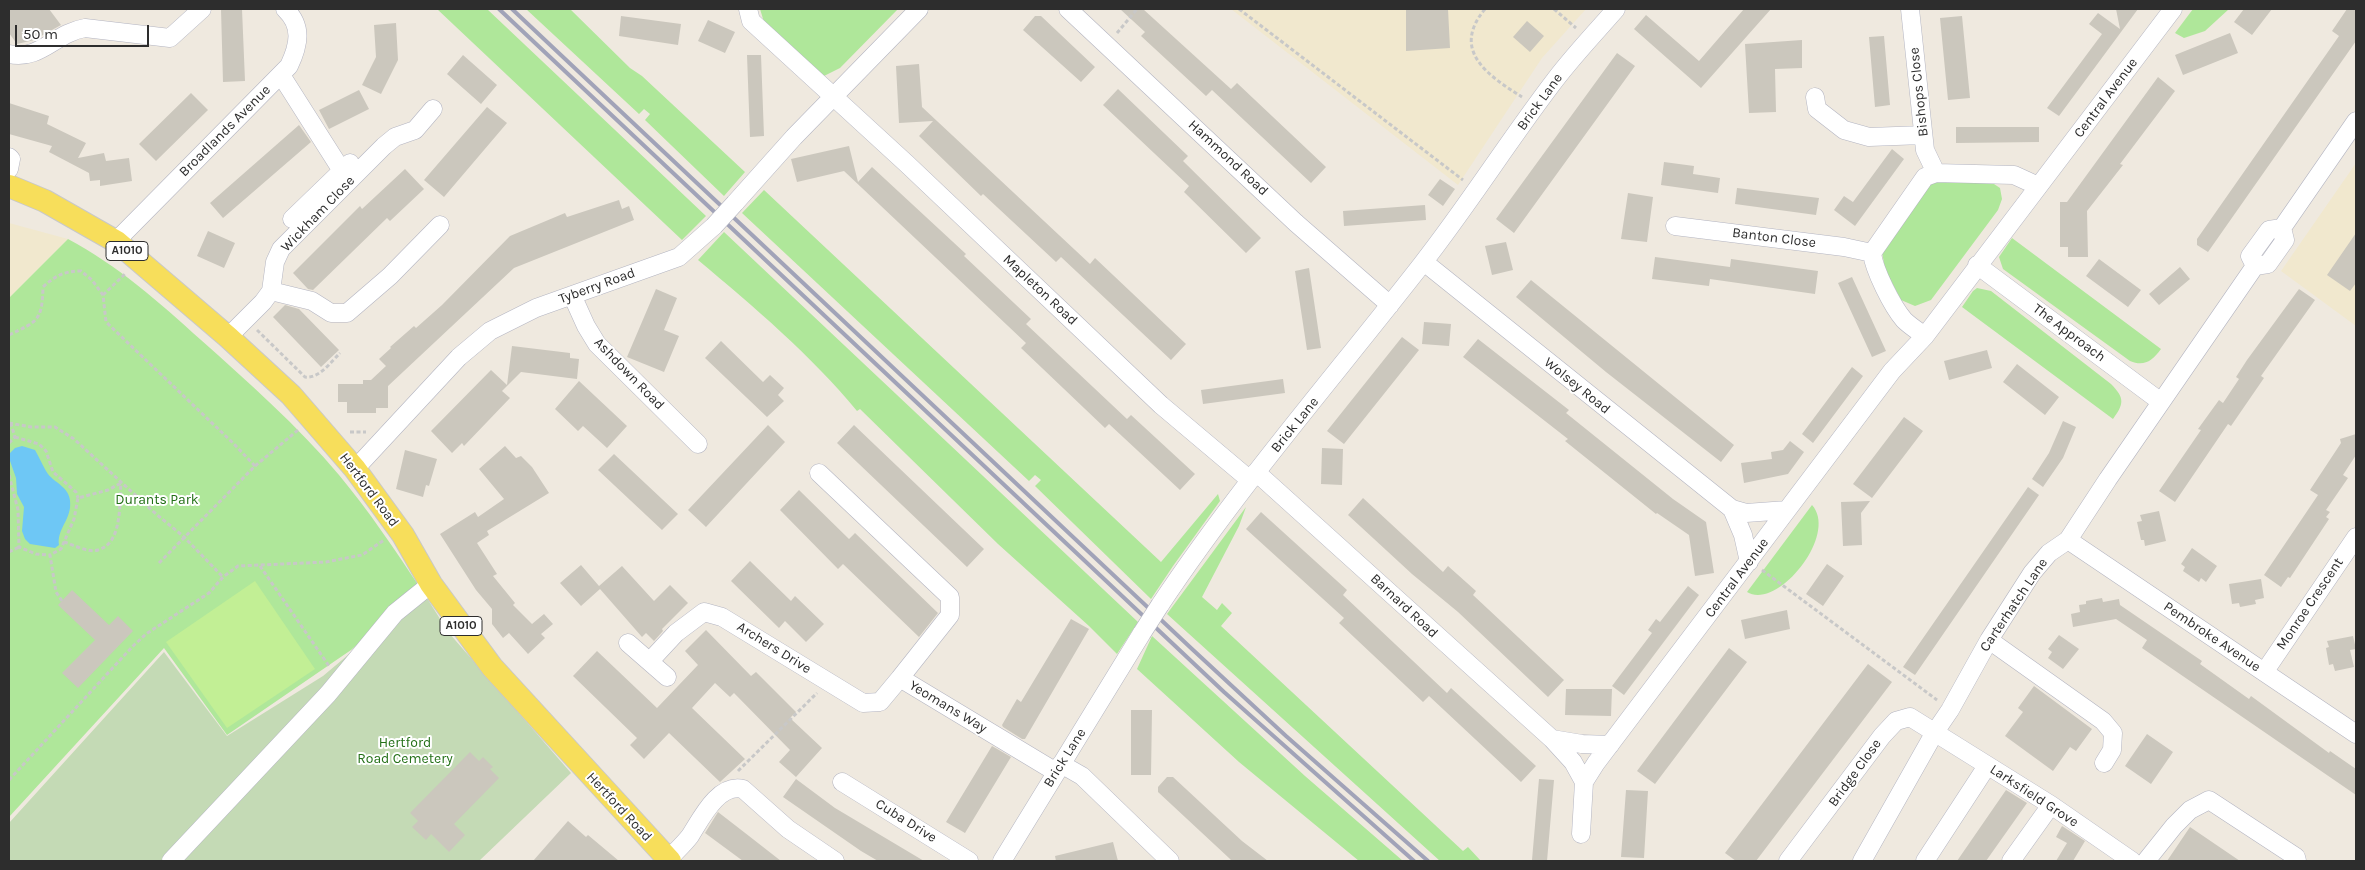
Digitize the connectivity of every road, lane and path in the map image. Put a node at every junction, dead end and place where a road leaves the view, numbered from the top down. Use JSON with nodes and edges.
{"nodes":[{"id":1,"x":202,"y":9,"type":"edge"},
{"id":2,"x":285,"y":9,"type":"edge"},
{"id":3,"x":748,"y":9,"type":"edge"},
{"id":4,"x":919,"y":9,"type":"edge"},
{"id":5,"x":1068,"y":9,"type":"edge"},
{"id":6,"x":1137,"y":9,"type":"edge"},
{"id":7,"x":1239,"y":9,"type":"edge"},
{"id":8,"x":1485,"y":9,"type":"edge"},
{"id":9,"x":1554,"y":9,"type":"edge"},
{"id":10,"x":1616,"y":9,"type":"edge"},
{"id":11,"x":1910,"y":9,"type":"edge"},
{"id":12,"x":2173,"y":9,"type":"edge"},
{"id":13,"x":1589,"y":40,"type":"junction"},
{"id":14,"x":1108,"y":46,"type":"junction"},
{"id":15,"x":9,"y":54,"type":"edge"},
{"id":16,"x":281,"y":75,"type":"junction"},
{"id":17,"x":832,"y":97,"type":"junction"},
{"id":18,"x":1816,"y":97,"type":"dead end"},
{"id":19,"x":1535,"y":106,"type":"junction"},
{"id":20,"x":433,"y":109,"type":"dead end"},
{"id":21,"x":2356,"y":120,"type":"edge"},
{"id":22,"x":1923,"y":135,"type":"junction"},
{"id":23,"x":9,"y":157,"type":"edge"},
{"id":24,"x":9,"y":169,"type":"edge"},
{"id":25,"x":1936,"y":173,"type":"junction"},
{"id":26,"x":9,"y":186,"type":"edge"},
{"id":27,"x":2038,"y":186,"type":"junction"},
{"id":28,"x":1477,"y":191,"type":"junction"},
{"id":29,"x":292,"y":219,"type":"dead end"},
{"id":30,"x":440,"y":225,"type":"dead end"},
{"id":31,"x":1675,"y":226,"type":"dead end"},
{"id":32,"x":117,"y":242,"type":"junction"},
{"id":33,"x":1872,"y":253,"type":"junction"},
{"id":34,"x":137,"y":259,"type":"junction"},
{"id":35,"x":1424,"y":262,"type":"junction"},
{"id":36,"x":1977,"y":265,"type":"junction"},
{"id":37,"x":271,"y":291,"type":"junction"},
{"id":38,"x":103,"y":295,"type":"junction"},
{"id":39,"x":572,"y":295,"type":"junction"},
{"id":40,"x":1390,"y":306,"type":"junction"},
{"id":41,"x":246,"y":319,"type":"junction"},
{"id":42,"x":9,"y":335,"type":"edge"},
{"id":43,"x":1925,"y":336,"type":"junction"},
{"id":44,"x":228,"y":337,"type":"junction"},
{"id":45,"x":340,"y":353,"type":"dead end"},
{"id":46,"x":2161,"y":402,"type":"junction"},
{"id":47,"x":10,"y":423,"type":"edge"},
{"id":48,"x":298,"y":430,"type":"dead end"},
{"id":49,"x":345,"y":430,"type":"dead end"},
{"id":50,"x":374,"y":431,"type":"dead end"},
{"id":51,"x":15,"y":437,"type":"junction"},
{"id":52,"x":9,"y":443,"type":"edge"},
{"id":53,"x":698,"y":444,"type":"dead end"},
{"id":54,"x":255,"y":466,"type":"junction"},
{"id":55,"x":355,"y":469,"type":"junction"},
{"id":56,"x":819,"y":473,"type":"dead end"},
{"id":57,"x":9,"y":475,"type":"edge"},
{"id":58,"x":1253,"y":476,"type":"junction"},
{"id":59,"x":121,"y":483,"type":"junction"},
{"id":60,"x":78,"y":498,"type":"junction"},
{"id":61,"x":1732,"y":509,"type":"junction"},
{"id":62,"x":1787,"y":510,"type":"junction"},
{"id":63,"x":398,"y":528,"type":"junction"},
{"id":64,"x":184,"y":536,"type":"junction"},
{"id":65,"x":2356,"y":537,"type":"edge"},
{"id":66,"x":2068,"y":540,"type":"junction"},
{"id":67,"x":64,"y":542,"type":"junction"},
{"id":68,"x":19,"y":547,"type":"junction"},
{"id":69,"x":9,"y":552,"type":"edge"},
{"id":70,"x":50,"y":555,"type":"junction"},
{"id":71,"x":1748,"y":562,"type":"junction"},
{"id":72,"x":159,"y":563,"type":"dead end"},
{"id":73,"x":260,"y":565,"type":"junction"},
{"id":74,"x":223,"y":577,"type":"junction"},
{"id":75,"x":431,"y":584,"type":"junction"},
{"id":76,"x":62,"y":600,"type":"dead end"},
{"id":77,"x":1989,"y":640,"type":"junction"},
{"id":78,"x":628,"y":643,"type":"dead end"},
{"id":79,"x":650,"y":661,"type":"junction"},
{"id":80,"x":2265,"y":672,"type":"junction"},
{"id":81,"x":667,"y":677,"type":"dead end"},
{"id":82,"x":900,"y":678,"type":"junction"},
{"id":83,"x":340,"y":680,"type":"junction"},
{"id":84,"x":825,"y":680,"type":"junction"},
{"id":85,"x":1950,"y":710,"type":"junction"},
{"id":86,"x":1935,"y":732,"type":"junction"},
{"id":87,"x":2356,"y":734,"type":"edge"},
{"id":88,"x":1552,"y":739,"type":"junction"},
{"id":89,"x":1610,"y":745,"type":"junction"},
{"id":90,"x":2104,"y":763,"type":"dead end"},
{"id":91,"x":1988,"y":766,"type":"junction"},
{"id":92,"x":1058,"y":768,"type":"junction"},
{"id":93,"x":732,"y":777,"type":"dead end"},
{"id":94,"x":9,"y":780,"type":"edge"},
{"id":95,"x":842,"y":782,"type":"dead end"},
{"id":96,"x":1584,"y":782,"type":"junction"},
{"id":97,"x":2051,"y":805,"type":"junction"},
{"id":98,"x":1581,"y":834,"type":"dead end"},
{"id":99,"x":669,"y":860,"type":"edge"},
{"id":100,"x":171,"y":861,"type":"edge"},
{"id":101,"x":835,"y":861,"type":"edge"},
{"id":102,"x":969,"y":861,"type":"edge"},
{"id":103,"x":1002,"y":861,"type":"edge"},
{"id":104,"x":1170,"y":861,"type":"edge"},
{"id":105,"x":1788,"y":861,"type":"edge"},
{"id":106,"x":1862,"y":861,"type":"edge"},
{"id":107,"x":1925,"y":861,"type":"edge"},
{"id":108,"x":2011,"y":861,"type":"edge"},
{"id":109,"x":2132,"y":861,"type":"edge"},
{"id":110,"x":2146,"y":861,"type":"edge"},
{"id":111,"x":2297,"y":861,"type":"edge"}],
"edges":[{"from":1,"to":15,"type":"street"},
{"from":2,"to":16,"type":"street","name":"Broadlands Avenue"},
{"from":3,"to":17,"type":"street","name":"Mapleton Road"},
{"from":4,"to":17,"type":"street","name":"Tyberry Road"},
{"from":5,"to":14,"type":"street","name":"Hammond Road"},
{"from":6,"to":14,"type":"path"},
{"from":7,"to":28,"type":"path"},
{"from":8,"to":19,"type":"path"},
{"from":9,"to":13,"type":"path"},
{"from":10,"to":13,"type":"street","name":"Brick Lane"},
{"from":11,"to":22,"type":"street","name":"Bishops Close"},
{"from":12,"to":27,"type":"street","name":"Central Avenue"},
{"from":13,"to":19,"type":"street","name":"Brick Lane"},
{"from":14,"to":40,"type":"street","name":"Hammond Road"},
{"from":16,"to":29,"type":"street"},
{"from":16,"to":32,"type":"street","name":"Broadlands Avenue"},
{"from":17,"to":39,"type":"street","name":"Tyberry Road","bridge":true},
{"from":17,"to":58,"type":"street","name":"Mapleton Road"},
{"from":18,"to":22,"type":"street"},
{"from":19,"to":28,"type":"street","name":"Brick Lane"},
{"from":20,"to":37,"type":"street","name":"Wickham Close"},
{"from":21,"to":46,"type":"street","name":"Carterhatch Lane"},
{"from":22,"to":25,"type":"street","name":"Bishops Close"},
{"from":23,"to":24,"type":"street"},
{"from":25,"to":27,"type":"street"},
{"from":25,"to":33,"type":"street"},
{"from":26,"to":32,"type":"main road","name":"Hertford Road","number":"A1010"},
{"from":27,"to":36,"type":"street","name":"Central Avenue"},
{"from":28,"to":35,"type":"street","name":"Brick Lane"},
{"from":30,"to":37,"type":"street"},
{"from":31,"to":33,"type":"street","name":"Banton Close"},
{"from":32,"to":34,"type":"main road","name":"Hertford Road","number":"A1010"},
{"from":33,"to":43,"type":"street"},
{"from":34,"to":38,"type":"path"},
{"from":34,"to":44,"type":"main road","name":"Hertford Road","number":"A1010"},
{"from":35,"to":40,"type":"street","name":"Brick Lane"},
{"from":35,"to":61,"type":"street","name":"Wolsey Road"},
{"from":36,"to":43,"type":"street","name":"Central Avenue"},
{"from":36,"to":46,"type":"street","name":"The Approach"},
{"from":37,"to":41,"type":"street"},
{"from":38,"to":42,"type":"path"},
{"from":38,"to":54,"type":"path"},
{"from":39,"to":53,"type":"street","name":"Ashdown Road"},
{"from":39,"to":55,"type":"street","name":"Tyberry Road"},
{"from":40,"to":58,"type":"street","name":"Brick Lane"},
{"from":41,"to":44,"type":"street"},
{"from":41,"to":45,"type":"path"},
{"from":43,"to":62,"type":"street","name":"Central Avenue"},
{"from":44,"to":55,"type":"main road","name":"Hertford Road","number":"A1010"},
{"from":46,"to":66,"type":"street","name":"Carterhatch Lane"},
{"from":47,"to":51,"type":"path"},
{"from":47,"to":59,"type":"path"},
{"from":48,"to":54,"type":"path"},
{"from":49,"to":50,"type":"path"},
{"from":51,"to":52,"type":"path"},
{"from":51,"to":60,"type":"path"},
{"from":54,"to":64,"type":"path"},
{"from":55,"to":63,"type":"main road","name":"Hertford Road","number":"A1010"},
{"from":56,"to":82,"type":"street","name":"Yeomans Way"},
{"from":57,"to":68,"type":"path"},
{"from":58,"to":88,"type":"street","name":"Barnard Road"},
{"from":58,"to":92,"type":"street","name":"Brick Lane","bridge":true},
{"from":59,"to":60,"type":"path"},
{"from":59,"to":64,"type":"path"},
{"from":59,"to":67,"type":"path"},
{"from":60,"to":67,"type":"path"},
{"from":61,"to":62,"type":"street"},
{"from":61,"to":71,"type":"street"},
{"from":62,"to":71,"type":"street","name":"Central Avenue"},
{"from":63,"to":73,"type":"path"},
{"from":63,"to":75,"type":"main road","name":"Hertford Road","number":"A1010"},
{"from":64,"to":72,"type":"path"},
{"from":64,"to":74,"type":"path"},
{"from":65,"to":80,"type":"street","name":"Monroe Crescent"},
{"from":66,"to":77,"type":"street","name":"Carterhatch Lane"},
{"from":66,"to":80,"type":"street","name":"Pembroke Avenue"},
{"from":67,"to":70,"type":"path"},
{"from":68,"to":69,"type":"path"},
{"from":68,"to":70,"type":"path"},
{"from":70,"to":76,"type":"path"},
{"from":71,"to":85,"type":"path"},
{"from":71,"to":89,"type":"street","name":"Central Avenue"},
{"from":73,"to":74,"type":"path"},
{"from":73,"to":83,"type":"path"},
{"from":74,"to":94,"type":"path"},
{"from":75,"to":83,"type":"street"},
{"from":75,"to":99,"type":"main road","name":"Hertford Road","number":"A1010"},
{"from":77,"to":85,"type":"street","name":"Carterhatch Lane"},
{"from":77,"to":90,"type":"street"},
{"from":78,"to":79,"type":"street"},
{"from":79,"to":81,"type":"street"},
{"from":79,"to":84,"type":"street","name":"Archers Drive"},
{"from":80,"to":87,"type":"street","name":"Pembroke Avenue"},
{"from":82,"to":84,"type":"street","name":"Archers Drive"},
{"from":82,"to":92,"type":"street","name":"Yeomans Way"},
{"from":83,"to":100,"type":"street"},
{"from":84,"to":93,"type":"path"},
{"from":85,"to":86,"type":"street","name":"Carterhatch Lane"},
{"from":86,"to":91,"type":"street","name":"Larksfield Grove"},
{"from":86,"to":105,"type":"street","name":"Bridge Close"},
{"from":86,"to":106,"type":"street","name":"Carterhatch Lane"},
{"from":88,"to":89,"type":"street"},
{"from":88,"to":96,"type":"street","name":"Barnard Road"},
{"from":89,"to":96,"type":"street","name":"Central Avenue"},
{"from":91,"to":97,"type":"street","name":"Larksfield Grove"},
{"from":91,"to":107,"type":"street"},
{"from":92,"to":103,"type":"street","name":"Brick Lane"},
{"from":92,"to":104,"type":"street","name":"Yeomans Way"},
{"from":95,"to":102,"type":"street","name":"Cuba Drive"},
{"from":96,"to":98,"type":"street"},
{"from":97,"to":108,"type":"street"},
{"from":97,"to":109,"type":"street","name":"Larksfield Grove"},
{"from":99,"to":101,"type":"street","name":"Hertford Road"},
{"from":110,"to":111,"type":"street"}]}
